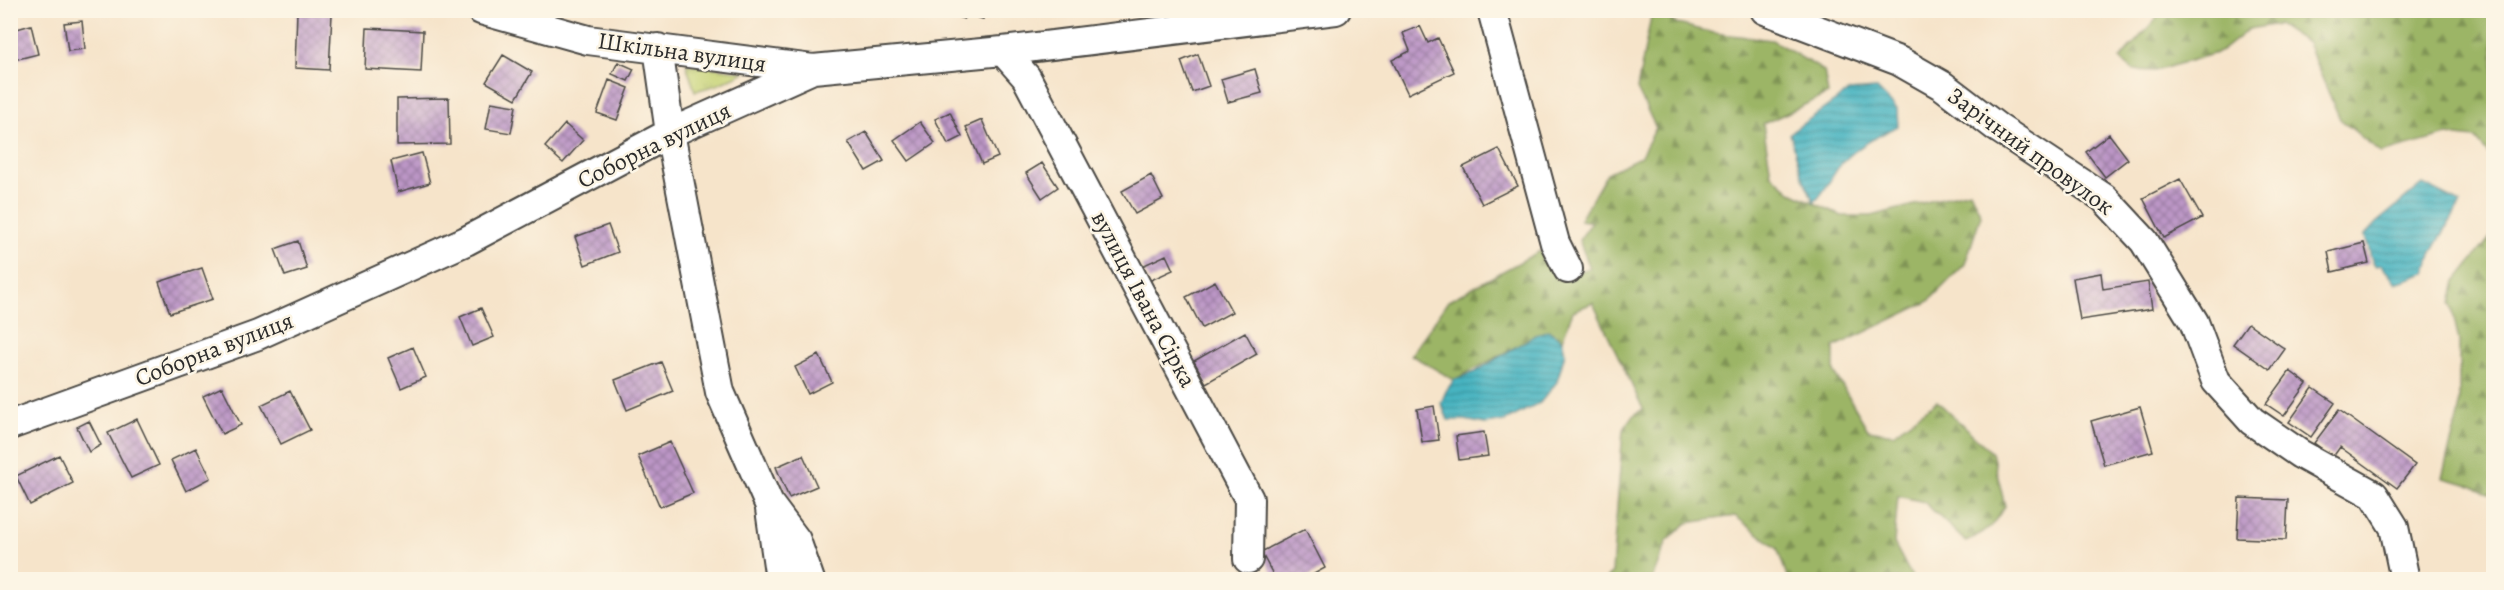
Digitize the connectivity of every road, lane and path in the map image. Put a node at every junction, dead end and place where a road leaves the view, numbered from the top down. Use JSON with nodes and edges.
{"nodes":[{"id":1,"x":482,"y":10,"type":"edge"},
{"id":2,"x":1336,"y":10,"type":"edge"},
{"id":3,"x":1492,"y":10,"type":"edge"},
{"id":4,"x":1765,"y":10,"type":"edge"},
{"id":5,"x":658,"y":48,"type":"junction"},
{"id":6,"x":1003,"y":51,"type":"junction"},
{"id":7,"x":813,"y":69,"type":"junction"},
{"id":8,"x":670,"y":133,"type":"junction"},
{"id":9,"x":1568,"y":269,"type":"dead end"},
{"id":10,"x":10,"y":425,"type":"edge"},
{"id":11,"x":769,"y":504,"type":"junction"},
{"id":12,"x":1248,"y":559,"type":"dead end"},
{"id":13,"x":780,"y":579,"type":"edge"},
{"id":14,"x":810,"y":579,"type":"edge"},
{"id":15,"x":2405,"y":579,"type":"edge"}],
"edges":[{"from":1,"to":5,"type":"street","name":"Шкільна вулиця"},
{"from":2,"to":6,"type":"street","name":"Соборна вулиця"},
{"from":3,"to":9,"type":"street"},
{"from":4,"to":15,"type":"street","name":"Зарічний провулок"},
{"from":5,"to":7,"type":"street","name":"Шкільна вулиця"},
{"from":5,"to":8,"type":"street"},
{"from":6,"to":7,"type":"street","name":"Соборна вулиця"},
{"from":6,"to":12,"type":"street","name":"вулиця Івана Сірка"},
{"from":7,"to":8,"type":"street","name":"Соборна вулиця"},
{"from":8,"to":10,"type":"street","name":"Соборна вулиця"},
{"from":8,"to":11,"type":"street"},
{"from":11,"to":13,"type":"street"},
{"from":11,"to":14,"type":"street"}]}
